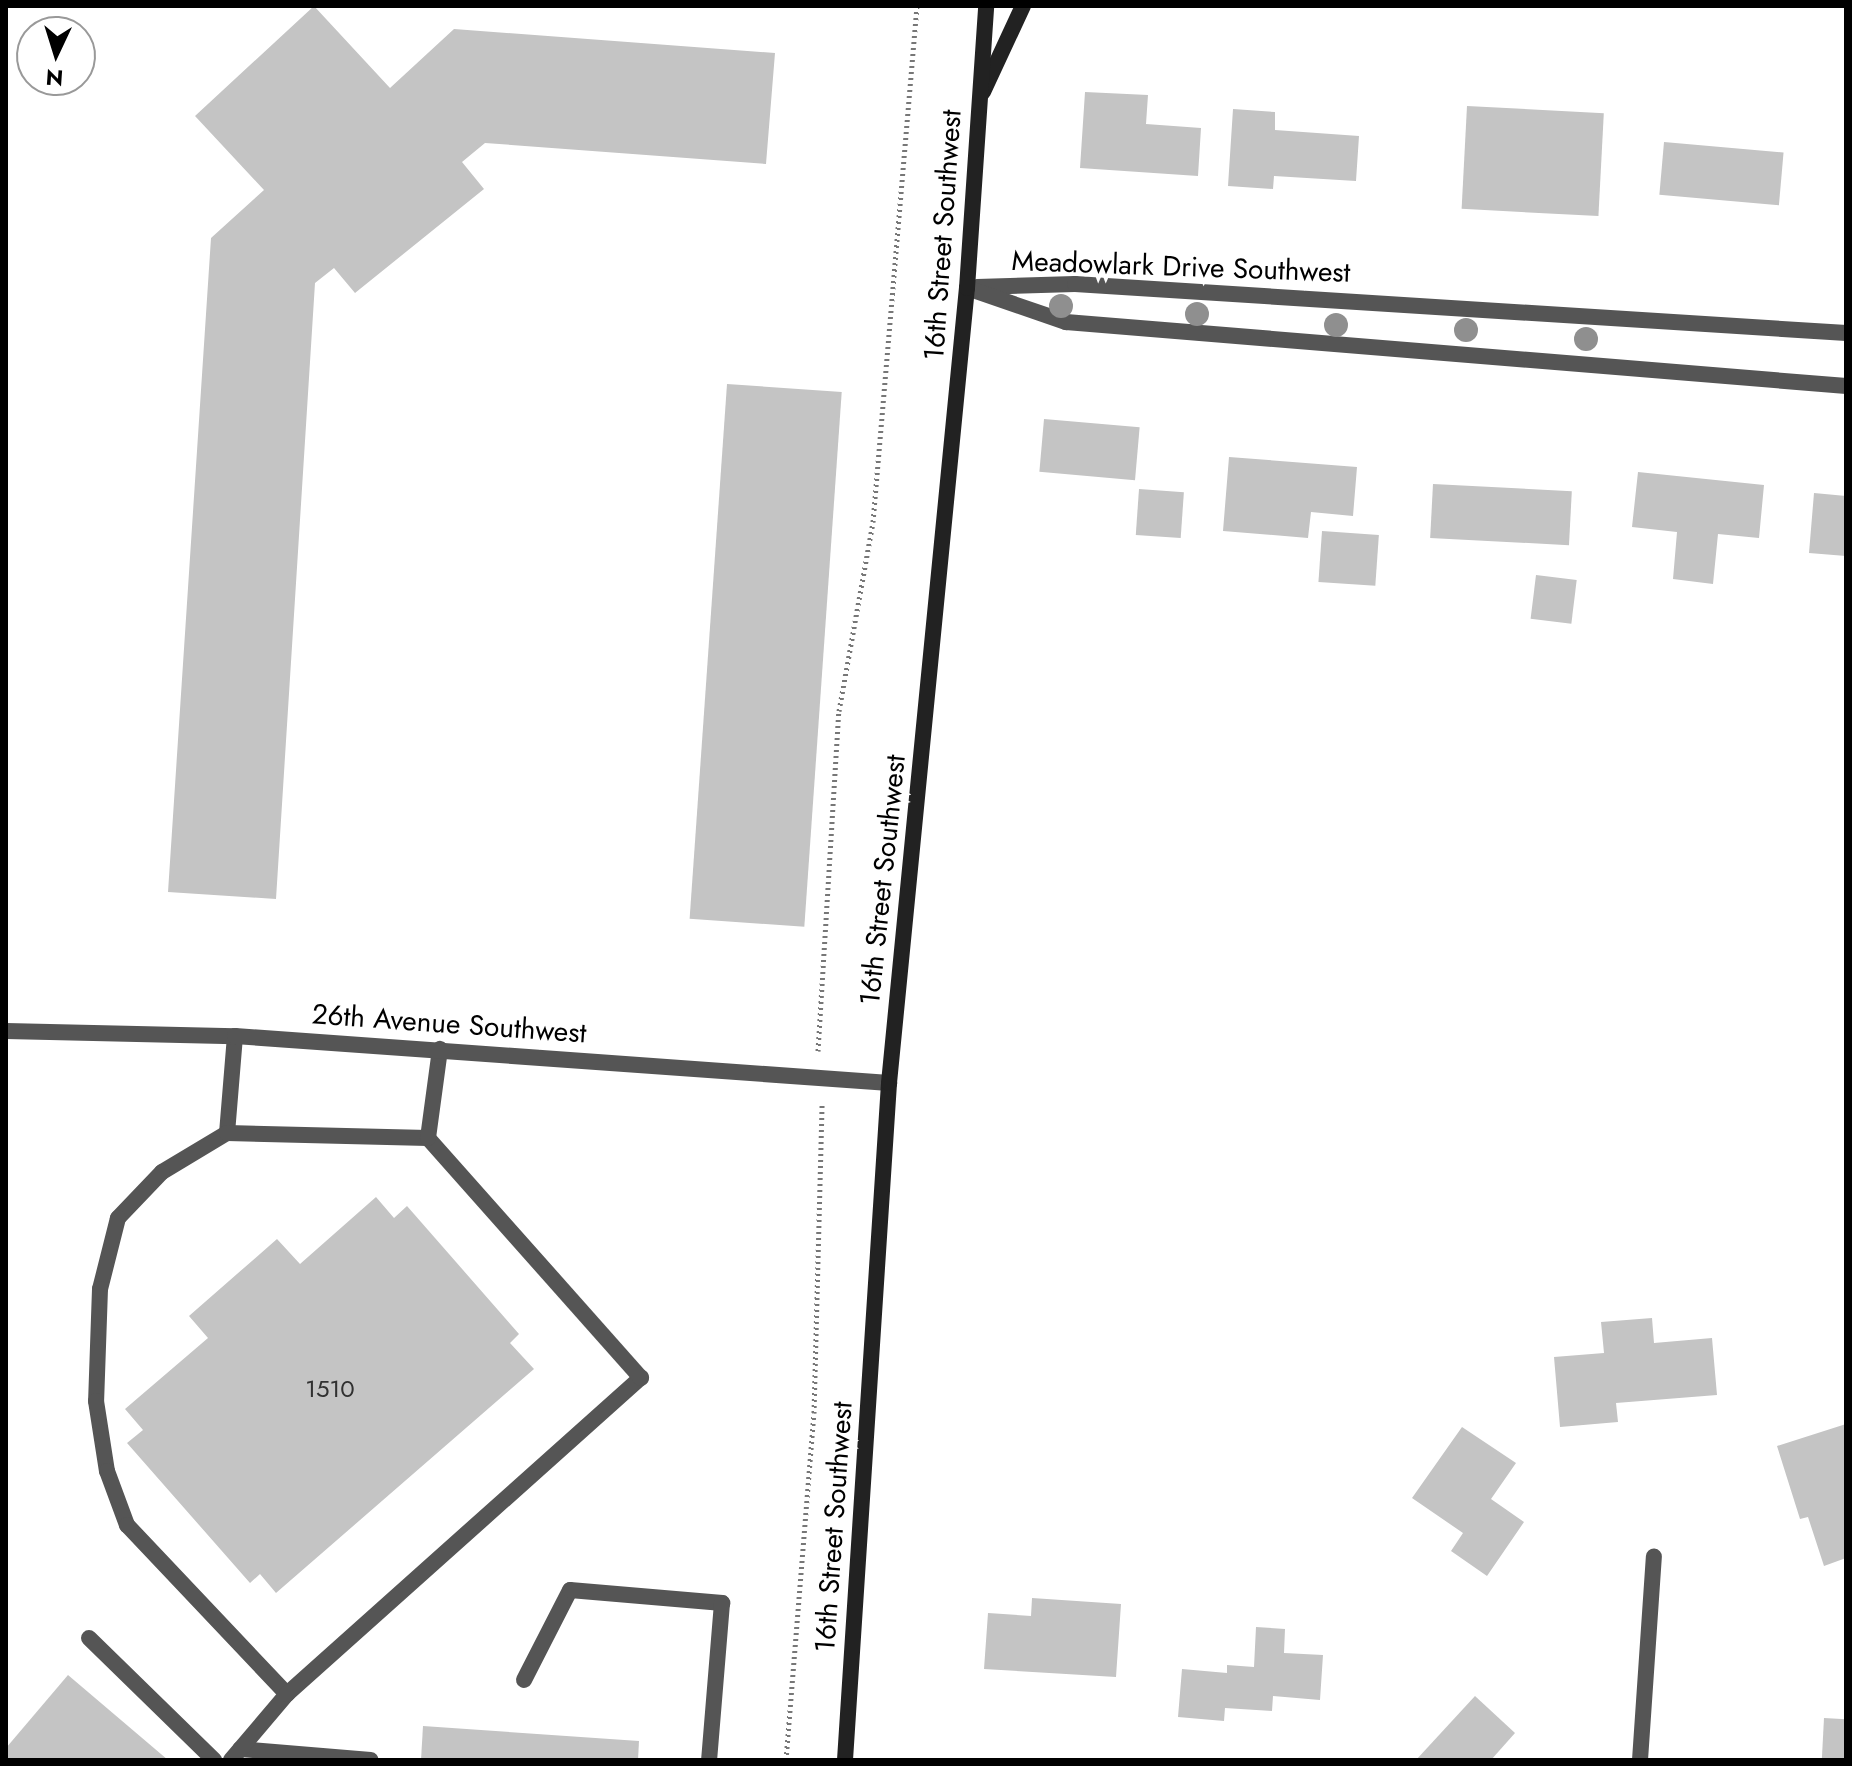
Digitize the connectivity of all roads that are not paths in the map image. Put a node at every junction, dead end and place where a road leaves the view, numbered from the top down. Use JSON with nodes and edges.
{"nodes":[{"id":1,"x":986,"y":6,"type":"edge"},
{"id":2,"x":1023,"y":6,"type":"edge"},
{"id":3,"x":979,"y":100,"type":"junction"},
{"id":4,"x":967,"y":288,"type":"junction"},
{"id":5,"x":1846,"y":333,"type":"edge"},
{"id":6,"x":1846,"y":386,"type":"edge"},
{"id":7,"x":6,"y":1031,"type":"edge"},
{"id":8,"x":235,"y":1036,"type":"junction"},
{"id":9,"x":440,"y":1049,"type":"junction"},
{"id":10,"x":889,"y":1083,"type":"junction"},
{"id":11,"x":227,"y":1133,"type":"junction"},
{"id":12,"x":428,"y":1138,"type":"junction"},
{"id":13,"x":1654,"y":1556,"type":"dead end"},
{"id":14,"x":89,"y":1638,"type":"dead end"},
{"id":15,"x":524,"y":1680,"type":"dead end"},
{"id":16,"x":287,"y":1694,"type":"junction"},
{"id":17,"x":236,"y":1754,"type":"edge"},
{"id":18,"x":214,"y":1760,"type":"edge"},
{"id":19,"x":371,"y":1760,"type":"edge"},
{"id":20,"x":709,"y":1760,"type":"edge"},
{"id":21,"x":845,"y":1760,"type":"edge"},
{"id":22,"x":1640,"y":1760,"type":"edge"}],
"edges":[{"from":1,"to":3,"type":"main road","name":"16th Street Southwest"},
{"from":2,"to":3,"type":"main road"},
{"from":3,"to":4,"type":"main road","name":"16th Street Southwest"},
{"from":4,"to":5,"type":"street","name":"Meadowlark Drive Southwest"},
{"from":4,"to":6,"type":"street","name":"Meadowlark Drive Southwest"},
{"from":4,"to":10,"type":"main road","name":"16th Street Southwest"},
{"from":7,"to":8,"type":"street","name":"26th Avenue Southwest"},
{"from":8,"to":9,"type":"street","name":"26th Avenue Southwest"},
{"from":8,"to":11,"type":"street"},
{"from":9,"to":10,"type":"street","name":"26th Avenue Southwest"},
{"from":9,"to":12,"type":"street"},
{"from":10,"to":21,"type":"main road","name":"16th Street Southwest"},
{"from":11,"to":12,"type":"street"},
{"from":11,"to":16,"type":"street"},
{"from":12,"to":16,"type":"street"},
{"from":13,"to":22,"type":"street"},
{"from":14,"to":18,"type":"street"},
{"from":15,"to":20,"type":"street"},
{"from":16,"to":17,"type":"street"},
{"from":17,"to":19,"type":"street"}]}
